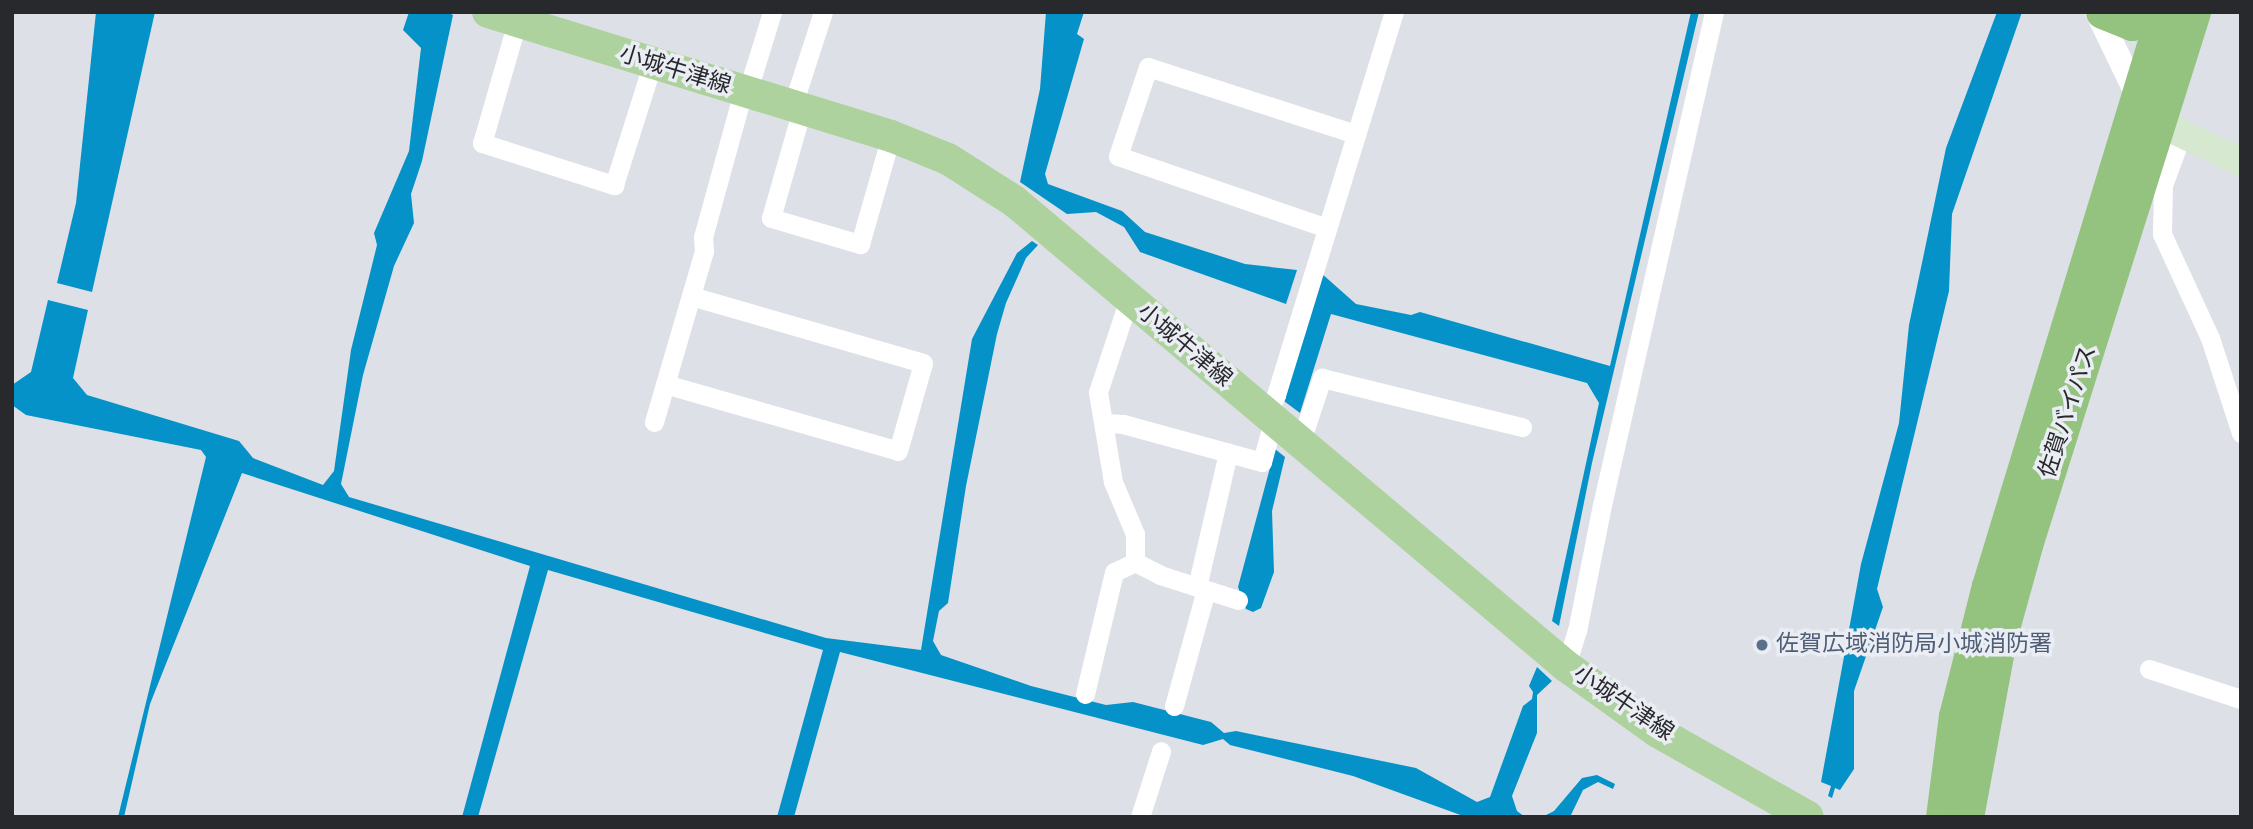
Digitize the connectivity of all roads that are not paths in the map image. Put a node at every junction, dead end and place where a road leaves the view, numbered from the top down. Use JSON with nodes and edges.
{"nodes":[{"id":1,"x":772,"y":12,"type":"edge"},
{"id":2,"x":823,"y":12,"type":"edge"},
{"id":3,"x":1394,"y":12,"type":"edge"},
{"id":4,"x":1714,"y":12,"type":"edge"},
{"id":5,"x":2100,"y":12,"type":"edge"},
{"id":6,"x":2161,"y":12,"type":"edge"},
{"id":7,"x":2194,"y":12,"type":"edge"},
{"id":8,"x":503,"y":17,"type":"edge"},
{"id":9,"x":652,"y":65,"type":"junction"},
{"id":10,"x":747,"y":93,"type":"junction"},
{"id":11,"x":2137,"y":100,"type":"junction"},
{"id":12,"x":802,"y":109,"type":"junction"},
{"id":13,"x":2171,"y":129,"type":"junction"},
{"id":14,"x":1356,"y":134,"type":"junction"},
{"id":15,"x":891,"y":136,"type":"junction"},
{"id":16,"x":2241,"y":162,"type":"edge"},
{"id":17,"x":1327,"y":228,"type":"junction"},
{"id":18,"x":691,"y":296,"type":"junction"},
{"id":19,"x":1132,"y":301,"type":"junction"},
{"id":20,"x":665,"y":384,"type":"junction"},
{"id":21,"x":1271,"y":419,"type":"junction"},
{"id":22,"x":654,"y":422,"type":"dead end"},
{"id":23,"x":1105,"y":424,"type":"junction"},
{"id":24,"x":1522,"y":427,"type":"dead end"},
{"id":25,"x":2241,"y":433,"type":"edge"},
{"id":26,"x":1300,"y":444,"type":"junction"},
{"id":27,"x":1228,"y":453,"type":"junction"},
{"id":28,"x":1135,"y":562,"type":"junction"},
{"id":29,"x":1201,"y":588,"type":"junction"},
{"id":30,"x":1238,"y":600,"type":"dead end"},
{"id":31,"x":1566,"y":666,"type":"junction"},
{"id":32,"x":2149,"y":669,"type":"dead end"},
{"id":33,"x":1085,"y":694,"type":"dead end"},
{"id":34,"x":2241,"y":699,"type":"edge"},
{"id":35,"x":1174,"y":706,"type":"dead end"},
{"id":36,"x":1161,"y":751,"type":"dead end"},
{"id":37,"x":1140,"y":817,"type":"edge"},
{"id":38,"x":1808,"y":817,"type":"edge"},
{"id":39,"x":1942,"y":817,"type":"edge"},
{"id":40,"x":1968,"y":817,"type":"edge"}],
"edges":[{"from":1,"to":10,"type":"street"},
{"from":2,"to":12,"type":"street"},
{"from":3,"to":14,"type":"street"},
{"from":4,"to":31,"type":"street"},
{"from":5,"to":6,"type":"highway"},
{"from":5,"to":11,"type":"street"},
{"from":6,"to":11,"type":"highway","name":"佐賀バイパス"},
{"from":7,"to":13,"type":"highway","name":"佐賀バイパス"},
{"from":8,"to":9,"type":"main road","name":"小城牛津線"},
{"from":8,"to":9,"type":"street"},
{"from":9,"to":10,"type":"main road","name":"小城牛津線"},
{"from":10,"to":12,"type":"main road","name":"小城牛津線"},
{"from":10,"to":18,"type":"street"},
{"from":11,"to":13,"type":"street"},
{"from":11,"to":39,"type":"highway","name":"佐賀バイパス"},
{"from":12,"to":15,"type":"main road","name":"小城牛津線"},
{"from":12,"to":15,"type":"street"},
{"from":13,"to":16,"type":"main road"},
{"from":13,"to":25,"type":"street"},
{"from":13,"to":40,"type":"highway","name":"佐賀バイパス"},
{"from":14,"to":17,"type":"street"},
{"from":14,"to":17,"type":"street"},
{"from":15,"to":19,"type":"main road","name":"小城牛津線"},
{"from":17,"to":21,"type":"street"},
{"from":18,"to":20,"type":"street"},
{"from":18,"to":20,"type":"street"},
{"from":19,"to":21,"type":"main road","name":"小城牛津線"},
{"from":19,"to":23,"type":"street"},
{"from":20,"to":22,"type":"street"},
{"from":21,"to":26,"type":"main road","name":"小城牛津線"},
{"from":21,"to":27,"type":"street"},
{"from":23,"to":27,"type":"street"},
{"from":23,"to":28,"type":"street"},
{"from":24,"to":26,"type":"street"},
{"from":26,"to":31,"type":"main road","name":"小城牛津線"},
{"from":27,"to":29,"type":"street"},
{"from":28,"to":29,"type":"street"},
{"from":28,"to":33,"type":"street"},
{"from":29,"to":30,"type":"street"},
{"from":29,"to":35,"type":"street"},
{"from":31,"to":38,"type":"main road","name":"小城牛津線"},
{"from":32,"to":34,"type":"street"},
{"from":36,"to":37,"type":"street"}]}
